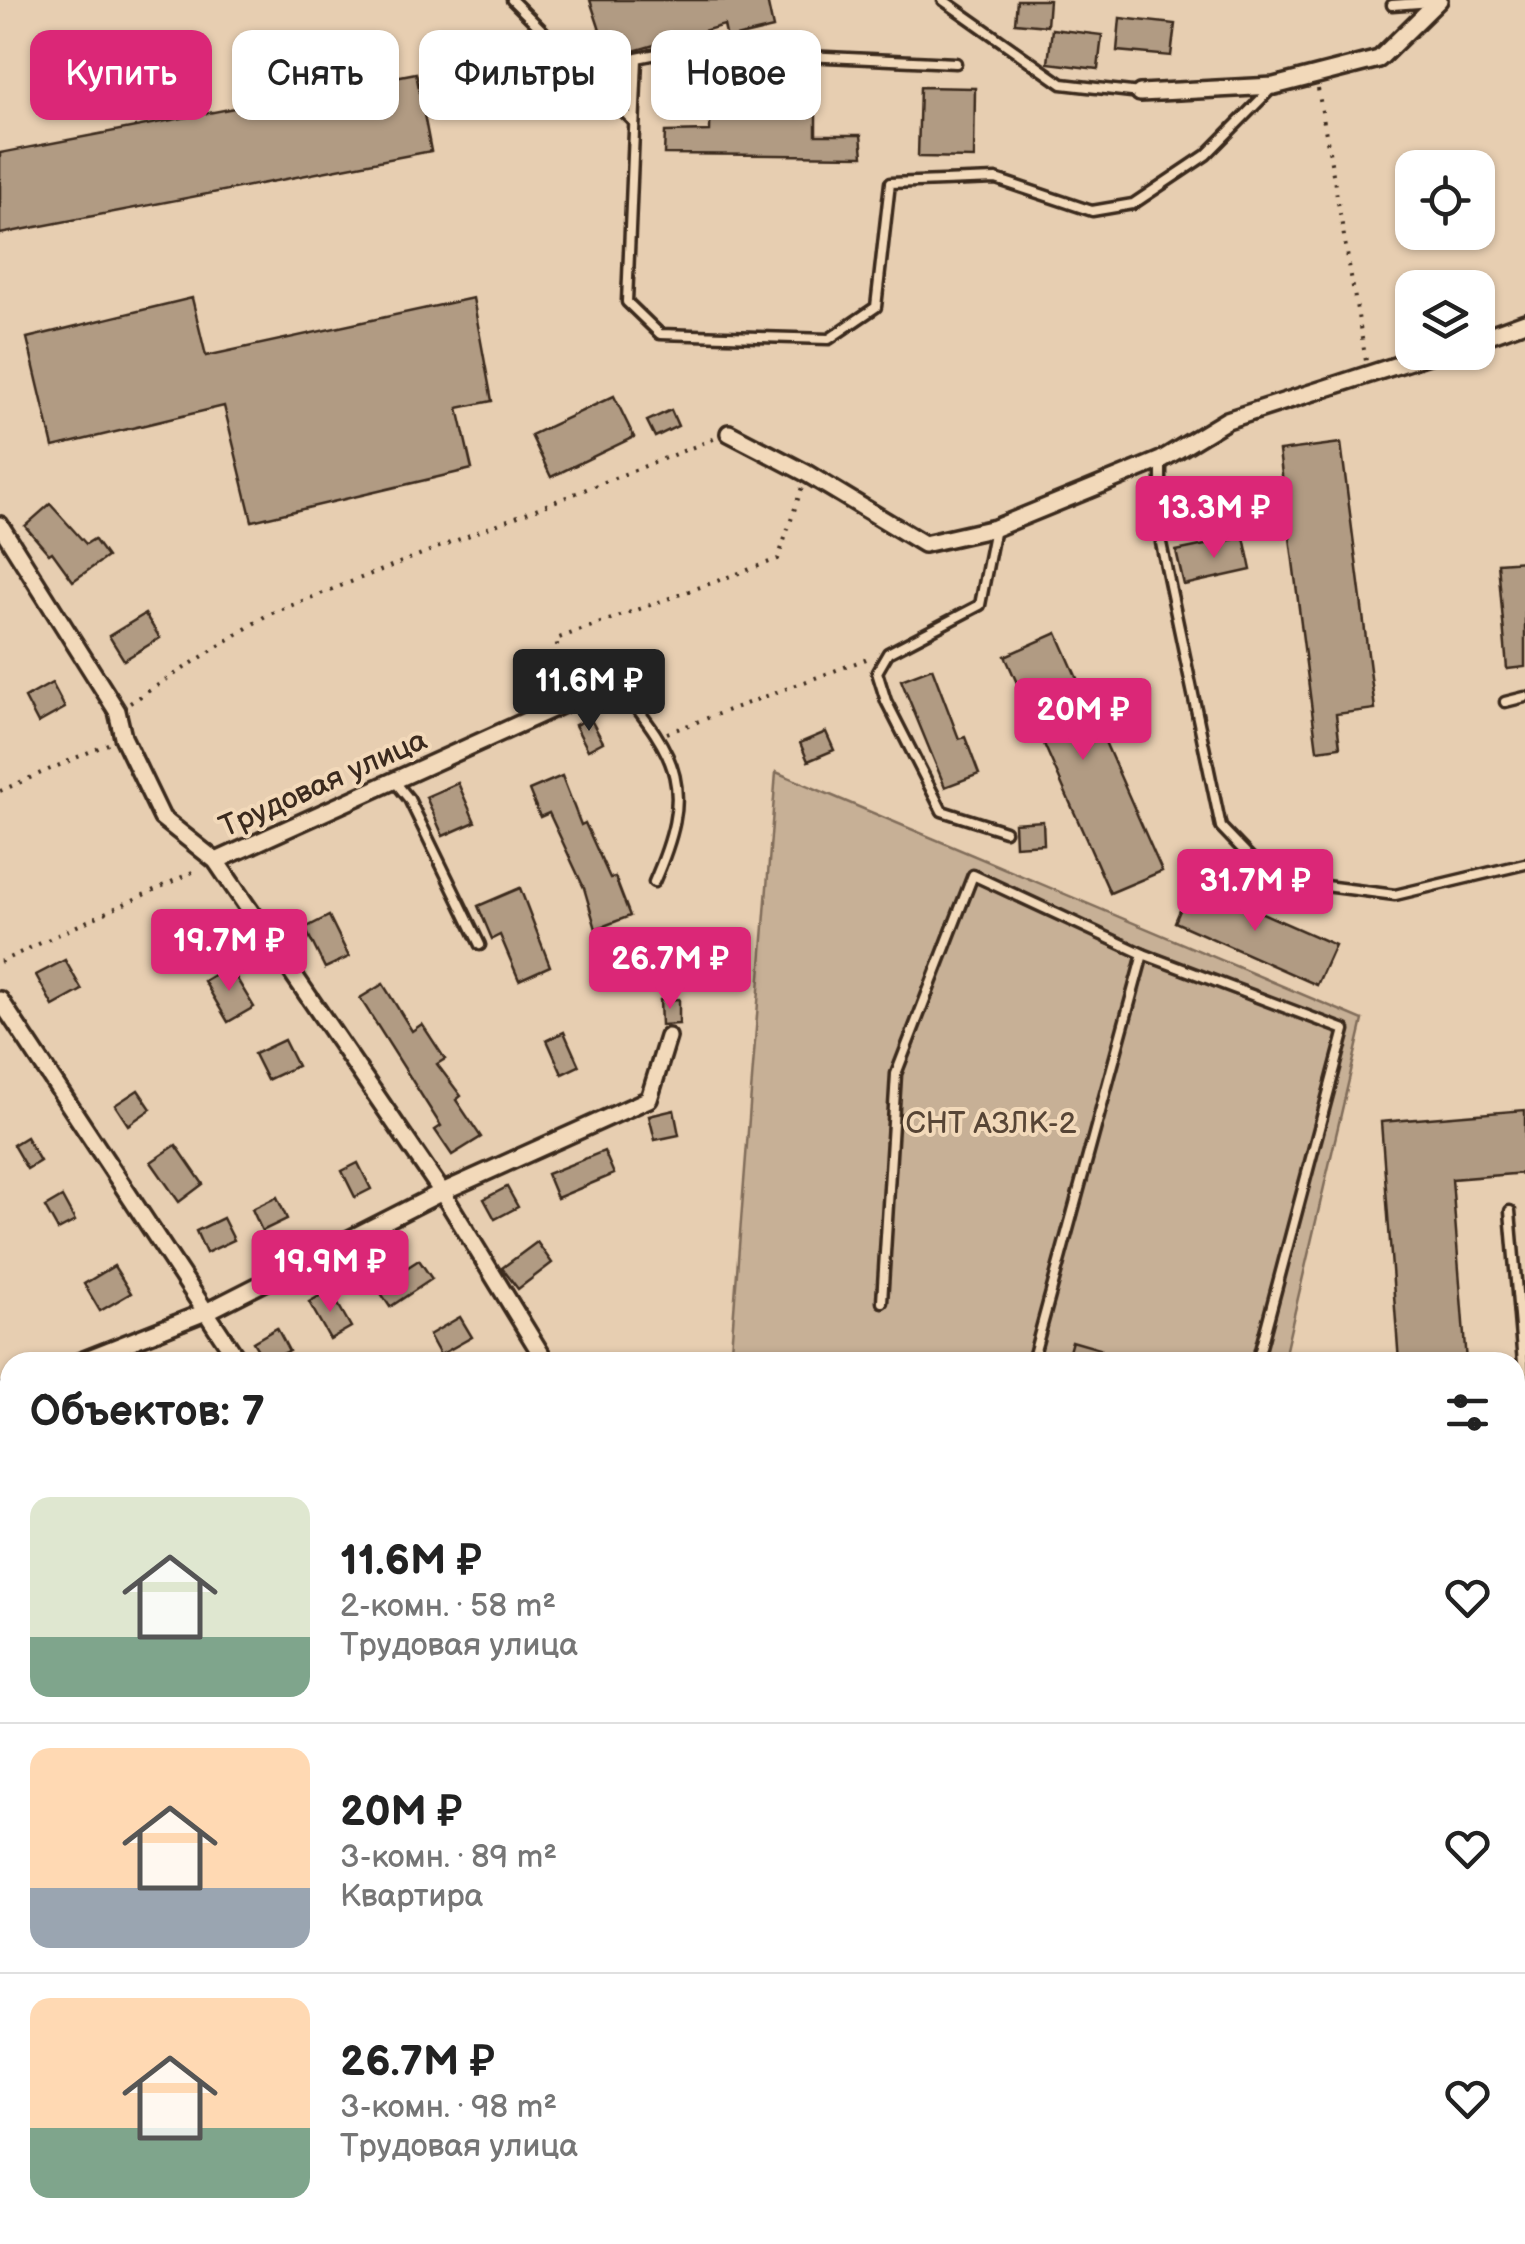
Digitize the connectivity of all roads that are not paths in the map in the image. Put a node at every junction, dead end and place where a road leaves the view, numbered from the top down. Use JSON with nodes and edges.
{"nodes":[{"id":1,"x":512,"y":0,"type":"edge"},
{"id":2,"x":943,"y":0,"type":"edge"},
{"id":3,"x":1438,"y":1,"type":"edge"},
{"id":4,"x":1392,"y":4,"type":"dead end"},
{"id":5,"x":956,"y":63,"type":"dead end"},
{"id":6,"x":1274,"y":86,"type":"junction"},
{"id":7,"x":1140,"y":94,"type":"joint"},
{"id":8,"x":634,"y":122,"type":"junction"},
{"id":9,"x":1525,"y":322,"type":"edge"},
{"id":10,"x":1495,"y":333,"type":"edge"},
{"id":11,"x":1395,"y":367,"type":"edge"},
{"id":12,"x":729,"y":433,"type":"road end"},
{"id":13,"x":1161,"y":460,"type":"junction"},
{"id":14,"x":0,"y":525,"type":"edge"},
{"id":15,"x":995,"y":528,"type":"junction"},
{"id":16,"x":617,"y":684,"type":"joint"},
{"id":17,"x":1525,"y":696,"type":"edge"},
{"id":18,"x":1505,"y":702,"type":"dead end"},
{"id":19,"x":396,"y":783,"type":"junction"},
{"id":20,"x":1006,"y":830,"type":"dead end"},
{"id":21,"x":216,"y":861,"type":"junction"},
{"id":22,"x":1525,"y":864,"type":"edge"},
{"id":23,"x":654,"y":882,"type":"dead end"},
{"id":24,"x":480,"y":945,"type":"dead end"},
{"id":25,"x":1143,"y":954,"type":"junction"},
{"id":26,"x":0,"y":1000,"type":"edge"},
{"id":27,"x":668,"y":1037,"type":"dead end"},
{"id":28,"x":442,"y":1192,"type":"junction"},
{"id":29,"x":1510,"y":1211,"type":"dead end"},
{"id":30,"x":882,"y":1302,"type":"dead end"},
{"id":31,"x":208,"y":1311,"type":"junction"},
{"id":32,"x":104,"y":1352,"type":"edge"},
{"id":33,"x":234,"y":1352,"type":"edge"},
{"id":34,"x":540,"y":1352,"type":"edge"},
{"id":35,"x":1035,"y":1352,"type":"edge"},
{"id":36,"x":1259,"y":1352,"type":"edge"},
{"id":37,"x":1522,"y":1352,"type":"edge"}],
"edges":[{"from":1,"to":8,"type":"lane"},
{"from":2,"to":7,"type":"lane"},
{"from":3,"to":4,"type":"lane"},
{"from":3,"to":6,"type":"street"},
{"from":5,"to":8,"type":"lane"},
{"from":6,"to":7,"type":"street"},
{"from":6,"to":8,"type":"lane"},
{"from":9,"to":10,"type":"street"},
{"from":11,"to":13,"type":"street"},
{"from":12,"to":15,"type":"street"},
{"from":13,"to":15,"type":"street"},
{"from":13,"to":22,"type":"lane"},
{"from":14,"to":21,"type":"street","name":"Трудовая улица"},
{"from":15,"to":20,"type":"lane"},
{"from":16,"to":19,"type":"street","name":"Трудовая улица"},
{"from":16,"to":23,"type":"lane"},
{"from":17,"to":18,"type":"lane"},
{"from":19,"to":21,"type":"street","name":"Трудовая улица"},
{"from":19,"to":24,"type":"lane"},
{"from":21,"to":28,"type":"street","name":"Трудовая улица"},
{"from":25,"to":30,"type":"lane"},
{"from":25,"to":35,"type":"lane"},
{"from":25,"to":36,"type":"lane"},
{"from":26,"to":31,"type":"street"},
{"from":27,"to":28,"type":"street"},
{"from":28,"to":31,"type":"street"},
{"from":28,"to":34,"type":"street","name":"Трудовая улица"},
{"from":29,"to":37,"type":"lane"},
{"from":31,"to":32,"type":"street"},
{"from":31,"to":33,"type":"street"}]}
